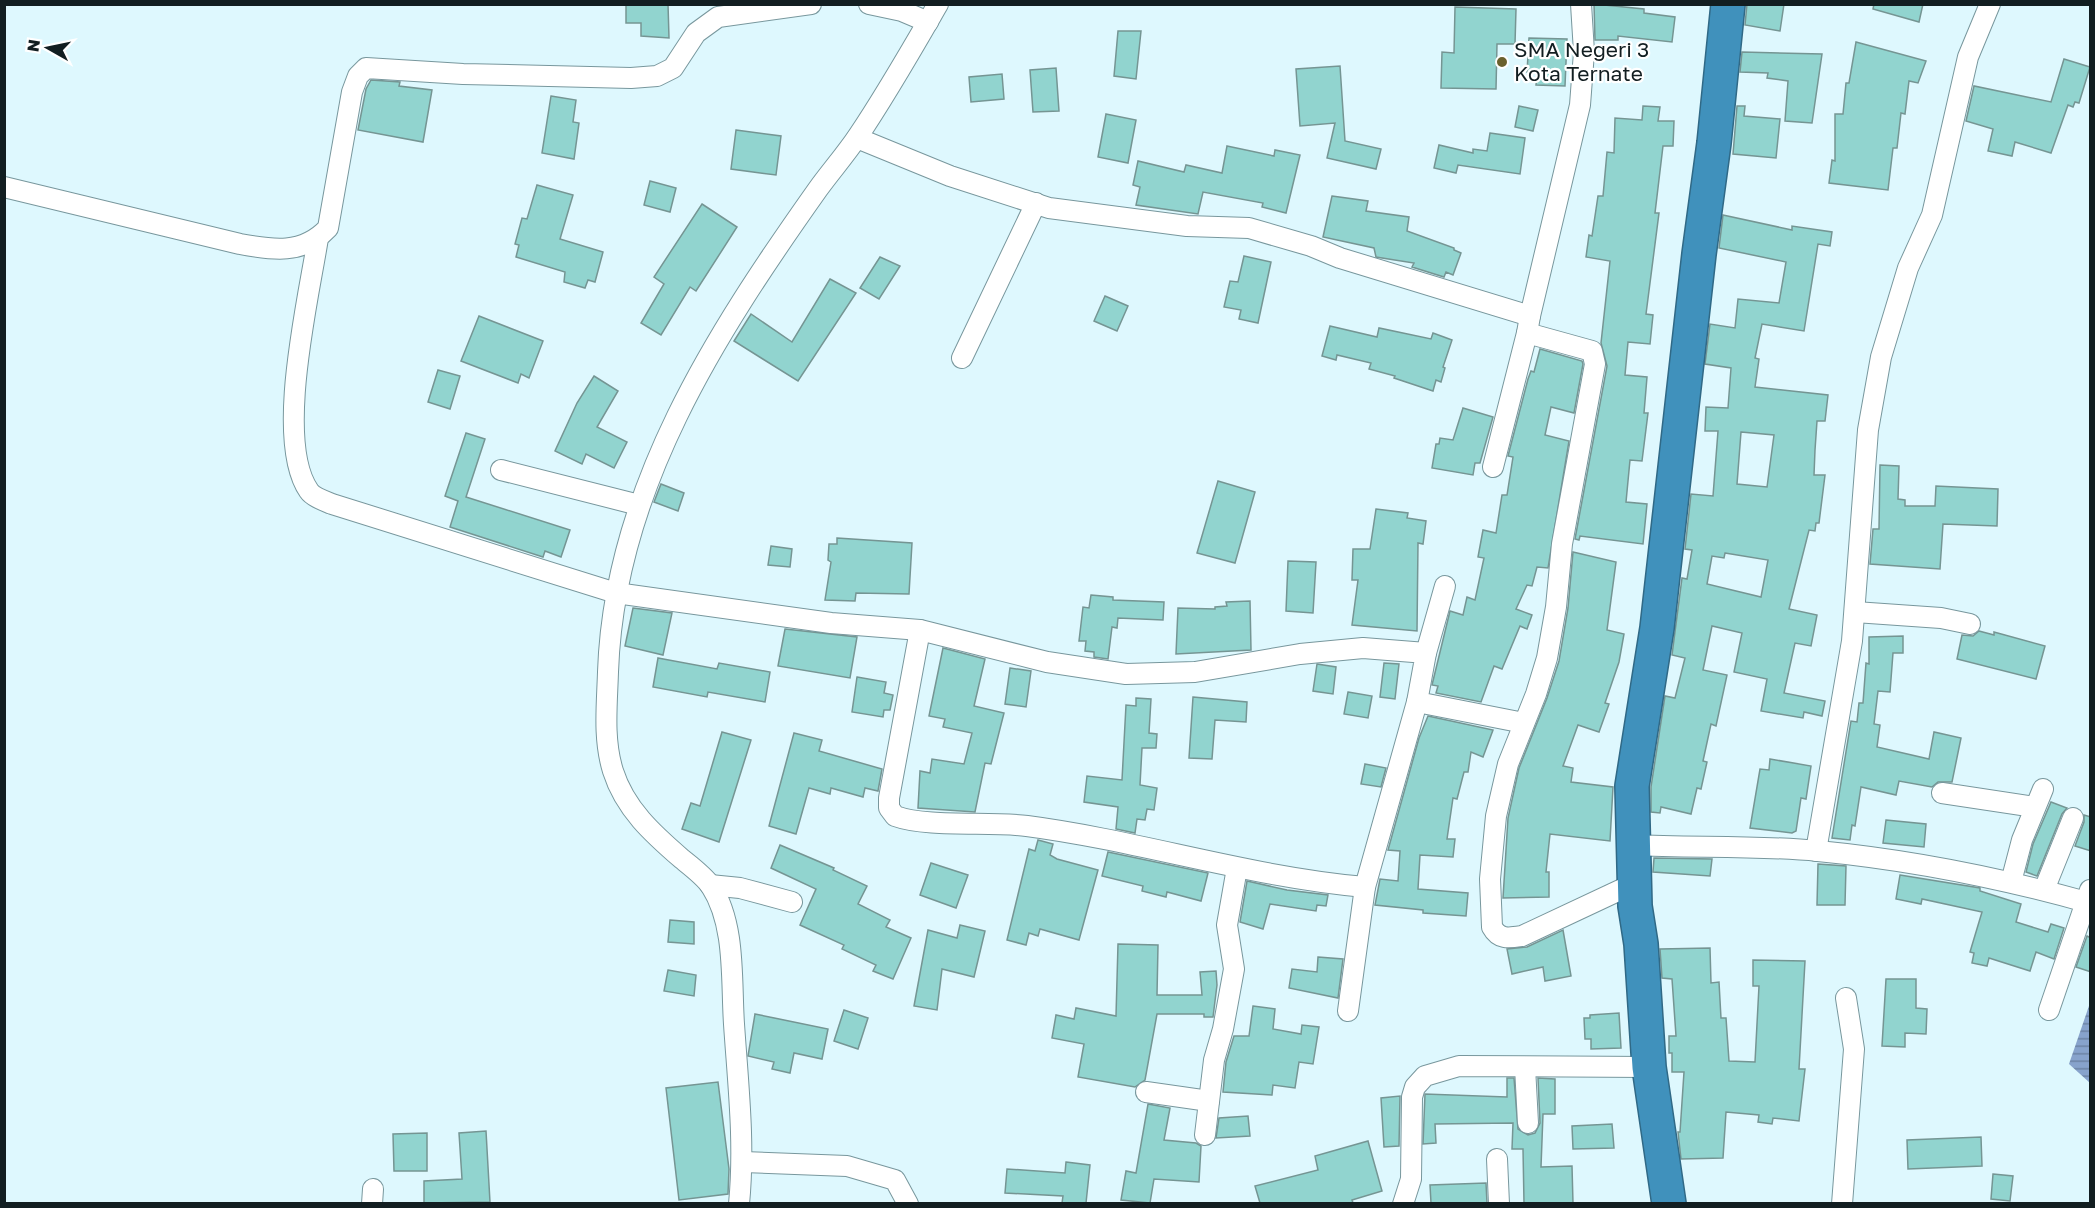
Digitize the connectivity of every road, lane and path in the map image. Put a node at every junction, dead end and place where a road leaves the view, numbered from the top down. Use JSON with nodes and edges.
{"nodes":[{"id":1,"x":811,"y":4,"type":"edge"},
{"id":2,"x":869,"y":4,"type":"edge"},
{"id":3,"x":938,"y":4,"type":"edge"},
{"id":4,"x":1581,"y":4,"type":"edge"},
{"id":5,"x":1728,"y":4,"type":"edge"},
{"id":6,"x":1990,"y":4,"type":"edge"},
{"id":7,"x":928,"y":22,"type":"junction"},
{"id":8,"x":857,"y":138,"type":"junction"},
{"id":9,"x":4,"y":187,"type":"edge"},
{"id":10,"x":1036,"y":203,"type":"junction"},
{"id":11,"x":318,"y":238,"type":"junction"},
{"id":12,"x":1529,"y":324,"type":"junction"},
{"id":13,"x":962,"y":358,"type":"dead end"},
{"id":14,"x":1493,"y":467,"type":"dead end"},
{"id":15,"x":501,"y":470,"type":"dead end"},
{"id":16,"x":639,"y":505,"type":"junction"},
{"id":17,"x":1445,"y":586,"type":"dead end"},
{"id":18,"x":616,"y":593,"type":"junction"},
{"id":19,"x":1855,"y":612,"type":"junction"},
{"id":20,"x":1970,"y":624,"type":"dead end"},
{"id":21,"x":920,"y":630,"type":"junction"},
{"id":22,"x":1426,"y":653,"type":"junction"},
{"id":23,"x":1417,"y":702,"type":"junction"},
{"id":24,"x":1524,"y":723,"type":"junction"},
{"id":25,"x":2043,"y":789,"type":"dead end"},
{"id":26,"x":1942,"y":793,"type":"dead end"},
{"id":27,"x":2035,"y":807,"type":"junction"},
{"id":28,"x":2073,"y":818,"type":"dead end"},
{"id":29,"x":1632,"y":844,"type":"junction"},
{"id":30,"x":1816,"y":851,"type":"junction"},
{"id":31,"x":1237,"y":868,"type":"junction"},
{"id":32,"x":2011,"y":882,"type":"junction"},
{"id":33,"x":711,"y":885,"type":"junction"},
{"id":34,"x":1365,"y":886,"type":"junction"},
{"id":35,"x":2044,"y":890,"type":"junction"},
{"id":36,"x":1635,"y":895,"type":"junction"},
{"id":37,"x":2089,"y":898,"type":"edge"},
{"id":38,"x":792,"y":902,"type":"dead end"},
{"id":39,"x":1846,"y":998,"type":"dead end"},
{"id":40,"x":2049,"y":1010,"type":"dead end"},
{"id":41,"x":1348,"y":1011,"type":"dead end"},
{"id":42,"x":1649,"y":1066,"type":"junction"},
{"id":43,"x":1525,"y":1067,"type":"junction"},
{"id":44,"x":1146,"y":1092,"type":"dead end"},
{"id":45,"x":1209,"y":1101,"type":"junction"},
{"id":46,"x":1528,"y":1123,"type":"dead end"},
{"id":47,"x":1205,"y":1135,"type":"dead end"},
{"id":48,"x":1497,"y":1159,"type":"dead end"},
{"id":49,"x":743,"y":1162,"type":"junction"},
{"id":50,"x":739,"y":1203,"type":"edge"},
{"id":51,"x":908,"y":1203,"type":"edge"},
{"id":52,"x":1402,"y":1203,"type":"edge"},
{"id":53,"x":1499,"y":1203,"type":"edge"},
{"id":54,"x":1669,"y":1203,"type":"edge"},
{"id":55,"x":1842,"y":1203,"type":"edge"}],
"edges":[{"from":1,"to":11,"type":"street"},
{"from":2,"to":7,"type":"street"},
{"from":3,"to":7,"type":"street"},
{"from":4,"to":12,"type":"street"},
{"from":5,"to":29,"type":"highway"},
{"from":6,"to":19,"type":"street"},
{"from":7,"to":8,"type":"street"},
{"from":8,"to":10,"type":"street"},
{"from":8,"to":16,"type":"street"},
{"from":9,"to":11,"type":"street"},
{"from":10,"to":12,"type":"street"},
{"from":10,"to":13,"type":"street"},
{"from":11,"to":18,"type":"street"},
{"from":12,"to":14,"type":"street"},
{"from":12,"to":24,"type":"street"},
{"from":15,"to":16,"type":"street"},
{"from":16,"to":18,"type":"street"},
{"from":17,"to":22,"type":"street"},
{"from":18,"to":21,"type":"street"},
{"from":18,"to":33,"type":"street"},
{"from":19,"to":20,"type":"street"},
{"from":19,"to":30,"type":"street"},
{"from":21,"to":22,"type":"street"},
{"from":21,"to":31,"type":"street"},
{"from":22,"to":23,"type":"street"},
{"from":23,"to":24,"type":"street"},
{"from":23,"to":34,"type":"street"},
{"from":24,"to":36,"type":"street"},
{"from":25,"to":27,"type":"street"},
{"from":26,"to":27,"type":"street"},
{"from":27,"to":32,"type":"street"},
{"from":28,"to":35,"type":"street"},
{"from":29,"to":30,"type":"street"},
{"from":29,"to":36,"type":"highway"},
{"from":30,"to":32,"type":"street"},
{"from":31,"to":34,"type":"street"},
{"from":31,"to":45,"type":"street"},
{"from":32,"to":35,"type":"street"},
{"from":33,"to":38,"type":"street"},
{"from":33,"to":49,"type":"street"},
{"from":34,"to":41,"type":"street"},
{"from":35,"to":37,"type":"street"},
{"from":36,"to":42,"type":"highway"},
{"from":37,"to":40,"type":"street"},
{"from":39,"to":55,"type":"street"},
{"from":42,"to":43,"type":"street"},
{"from":42,"to":54,"type":"highway"},
{"from":43,"to":46,"type":"street"},
{"from":43,"to":52,"type":"street"},
{"from":44,"to":45,"type":"street"},
{"from":45,"to":47,"type":"street"},
{"from":48,"to":53,"type":"street"},
{"from":49,"to":50,"type":"street"},
{"from":49,"to":51,"type":"street"}]}
